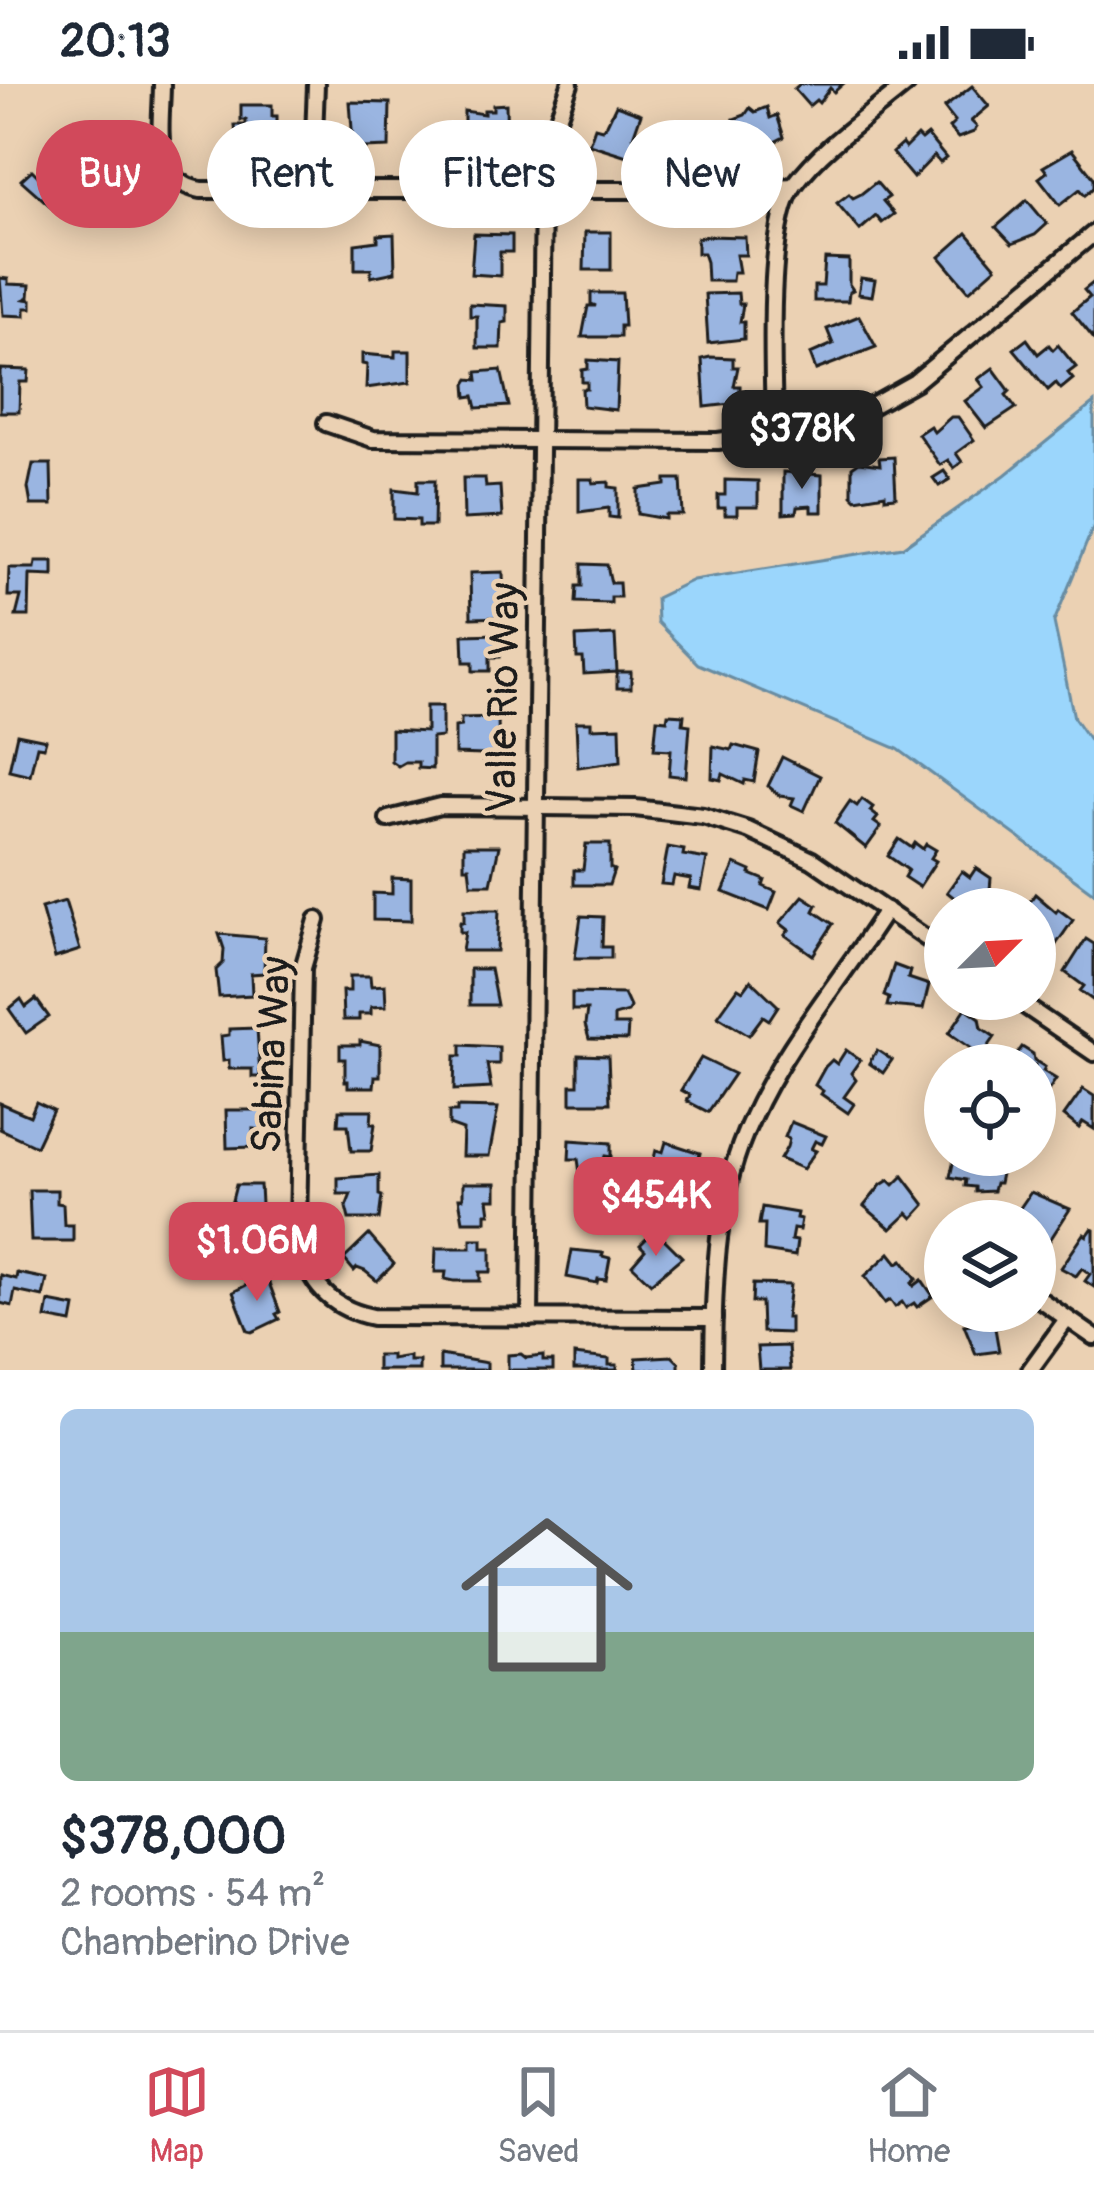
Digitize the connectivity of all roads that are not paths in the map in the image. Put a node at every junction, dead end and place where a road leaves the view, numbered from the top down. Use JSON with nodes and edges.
{"nodes":[{"id":1,"x":162,"y":84,"type":"edge"},
{"id":2,"x":316,"y":84,"type":"edge"},
{"id":3,"x":570,"y":84,"type":"edge"},
{"id":4,"x":907,"y":84,"type":"edge"},
{"id":5,"x":315,"y":120,"type":"edge"},
{"id":6,"x":556,"y":120,"type":"edge"},
{"id":7,"x":793,"y":186,"type":"junction"},
{"id":8,"x":207,"y":190,"type":"edge"},
{"id":9,"x":597,"y":190,"type":"edge"},
{"id":10,"x":544,"y":228,"type":"edge"},
{"id":11,"x":1094,"y":233,"type":"edge"},
{"id":12,"x":326,"y":423,"type":"dead end"},
{"id":13,"x":774,"y":435,"type":"junction"},
{"id":14,"x":541,"y":440,"type":"junction"},
{"id":15,"x":536,"y":806,"type":"junction"},
{"id":16,"x":388,"y":819,"type":"dead end"},
{"id":17,"x":886,"y":910,"type":"junction"},
{"id":18,"x":317,"y":920,"type":"dead end"},
{"id":19,"x":924,"y":936,"type":"edge"},
{"id":20,"x":1046,"y":1020,"type":"edge"},
{"id":21,"x":1094,"y":1053,"type":"edge"},
{"id":22,"x":1056,"y":1310,"type":"edge"},
{"id":23,"x":530,"y":1318,"type":"junction"},
{"id":24,"x":714,"y":1318,"type":"junction"},
{"id":25,"x":1067,"y":1318,"type":"junction"},
{"id":26,"x":1094,"y":1337,"type":"edge"},
{"id":27,"x":713,"y":1370,"type":"edge"},
{"id":28,"x":1030,"y":1370,"type":"edge"}],
"edges":[{"from":1,"to":8,"type":"street"},
{"from":2,"to":5,"type":"street"},
{"from":3,"to":6,"type":"street","name":"Valle Rio Way"},
{"from":4,"to":7,"type":"street"},
{"from":7,"to":9,"type":"street"},
{"from":7,"to":13,"type":"street"},
{"from":10,"to":14,"type":"street","name":"Valle Rio Way"},
{"from":11,"to":13,"type":"street"},
{"from":12,"to":14,"type":"street"},
{"from":13,"to":14,"type":"street"},
{"from":14,"to":15,"type":"street","name":"Valle Rio Way"},
{"from":15,"to":16,"type":"street"},
{"from":15,"to":17,"type":"street"},
{"from":15,"to":23,"type":"street","name":"Valle Rio Way"},
{"from":17,"to":19,"type":"street"},
{"from":17,"to":24,"type":"street"},
{"from":18,"to":23,"type":"street","name":"Sabina Way"},
{"from":20,"to":21,"type":"street"},
{"from":22,"to":25,"type":"street"},
{"from":23,"to":24,"type":"street","name":"Sabina Way"},
{"from":24,"to":27,"type":"street"},
{"from":25,"to":26,"type":"street"},
{"from":25,"to":28,"type":"street"}]}
